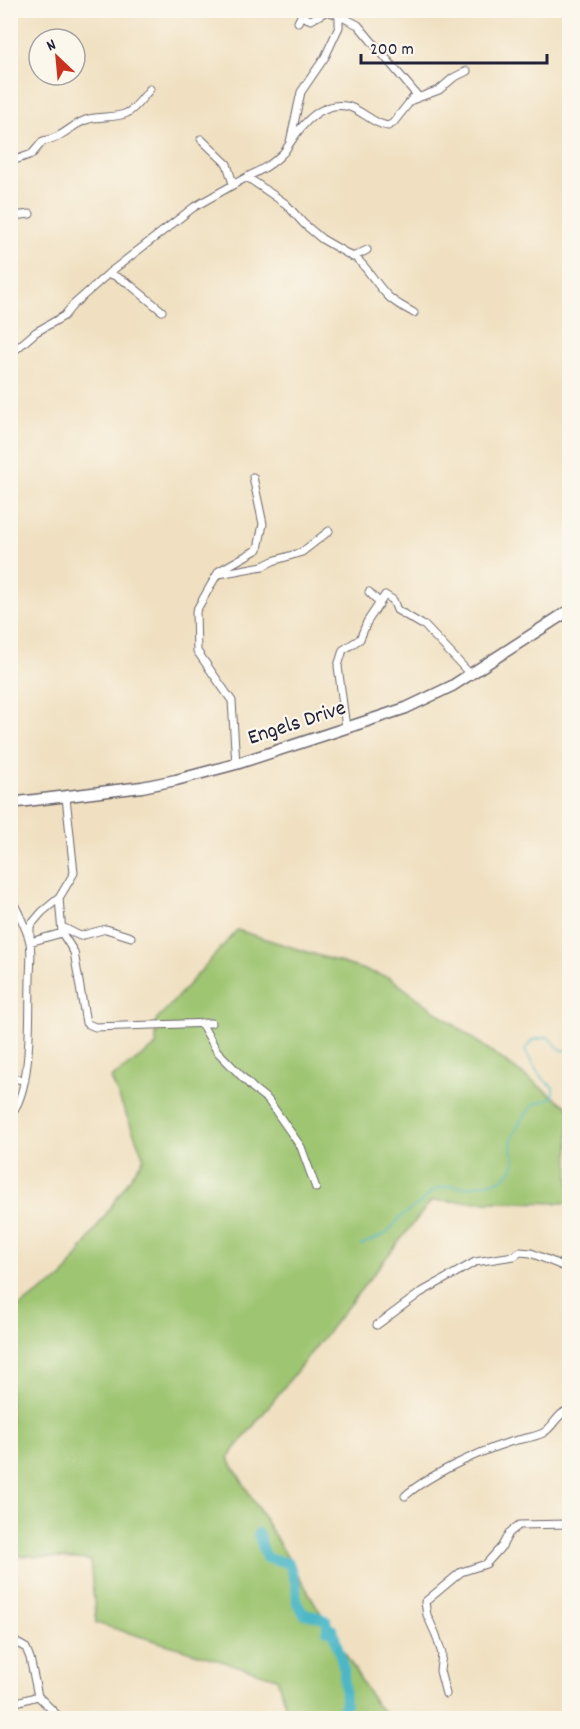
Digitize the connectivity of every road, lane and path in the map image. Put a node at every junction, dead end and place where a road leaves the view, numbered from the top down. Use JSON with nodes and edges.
{"nodes":[{"id":1,"x":338,"y":13,"type":"edge"},
{"id":2,"x":298,"y":22,"type":"dead end"},
{"id":3,"x":467,"y":71,"type":"dead end"},
{"id":4,"x":150,"y":89,"type":"dead end"},
{"id":5,"x":411,"y":100,"type":"junction"},
{"id":6,"x":201,"y":139,"type":"dead end"},
{"id":7,"x":289,"y":144,"type":"junction"},
{"id":8,"x":10,"y":164,"type":"edge"},
{"id":9,"x":247,"y":177,"type":"junction"},
{"id":10,"x":233,"y":184,"type":"junction"},
{"id":11,"x":10,"y":213,"type":"edge"},
{"id":12,"x":30,"y":214,"type":"dead end"},
{"id":13,"x":367,"y":250,"type":"dead end"},
{"id":14,"x":355,"y":257,"type":"junction"},
{"id":15,"x":109,"y":273,"type":"junction"},
{"id":16,"x":162,"y":311,"type":"dead end"},
{"id":17,"x":414,"y":312,"type":"dead end"},
{"id":18,"x":10,"y":352,"type":"edge"},
{"id":19,"x":253,"y":477,"type":"dead end"},
{"id":20,"x":329,"y":531,"type":"dead end"},
{"id":21,"x":216,"y":575,"type":"junction"},
{"id":22,"x":369,"y":592,"type":"dead end"},
{"id":23,"x":379,"y":605,"type":"junction"},
{"id":24,"x":570,"y":610,"type":"edge"},
{"id":25,"x":471,"y":675,"type":"junction"},
{"id":26,"x":346,"y":728,"type":"junction"},
{"id":27,"x":236,"y":764,"type":"junction"},
{"id":28,"x":66,"y":797,"type":"junction"},
{"id":29,"x":10,"y":803,"type":"edge"},
{"id":30,"x":10,"y":896,"type":"edge"},
{"id":31,"x":59,"y":898,"type":"junction"},
{"id":32,"x":62,"y":930,"type":"junction"},
{"id":33,"x":131,"y":937,"type":"dead end"},
{"id":34,"x":30,"y":942,"type":"junction"},
{"id":35,"x":201,"y":1023,"type":"junction"},
{"id":36,"x":211,"y":1023,"type":"dead end"},
{"id":37,"x":10,"y":1078,"type":"edge"},
{"id":38,"x":25,"y":1080,"type":"junction"},
{"id":39,"x":10,"y":1115,"type":"edge"},
{"id":40,"x":316,"y":1188,"type":"dead end"},
{"id":41,"x":570,"y":1269,"type":"edge"},
{"id":42,"x":377,"y":1325,"type":"dead end"},
{"id":43,"x":570,"y":1408,"type":"edge"},
{"id":44,"x":405,"y":1496,"type":"dead end"},
{"id":45,"x":570,"y":1524,"type":"edge"},
{"id":46,"x":10,"y":1639,"type":"edge"},
{"id":47,"x":446,"y":1694,"type":"dead end"},
{"id":48,"x":38,"y":1696,"type":"junction"},
{"id":49,"x":10,"y":1704,"type":"edge"},
{"id":50,"x":65,"y":1719,"type":"edge"}],
"edges":[{"from":1,"to":2,"type":"street"},
{"from":1,"to":5,"type":"street"},
{"from":1,"to":7,"type":"street"},
{"from":3,"to":5,"type":"street"},
{"from":4,"to":8,"type":"street"},
{"from":5,"to":7,"type":"street"},
{"from":6,"to":10,"type":"street"},
{"from":7,"to":9,"type":"street"},
{"from":9,"to":10,"type":"street"},
{"from":9,"to":14,"type":"street"},
{"from":10,"to":15,"type":"street"},
{"from":11,"to":12,"type":"street"},
{"from":13,"to":14,"type":"street"},
{"from":14,"to":17,"type":"street"},
{"from":15,"to":16,"type":"street"},
{"from":15,"to":18,"type":"street"},
{"from":19,"to":21,"type":"street"},
{"from":20,"to":21,"type":"street"},
{"from":21,"to":27,"type":"street"},
{"from":22,"to":23,"type":"street"},
{"from":23,"to":25,"type":"street"},
{"from":23,"to":26,"type":"street"},
{"from":24,"to":25,"type":"street","name":"Engels Drive"},
{"from":25,"to":26,"type":"street","name":"Engels Drive"},
{"from":26,"to":27,"type":"street","name":"Engels Drive"},
{"from":27,"to":28,"type":"street","name":"Engels Drive"},
{"from":28,"to":29,"type":"street","name":"Engels Drive"},
{"from":28,"to":31,"type":"street"},
{"from":30,"to":34,"type":"street"},
{"from":31,"to":32,"type":"street"},
{"from":31,"to":34,"type":"street"},
{"from":32,"to":33,"type":"street"},
{"from":32,"to":34,"type":"street"},
{"from":32,"to":35,"type":"street"},
{"from":34,"to":38,"type":"street"},
{"from":35,"to":36,"type":"street"},
{"from":35,"to":40,"type":"street"},
{"from":37,"to":38,"type":"street"},
{"from":38,"to":39,"type":"street"},
{"from":41,"to":42,"type":"street"},
{"from":43,"to":44,"type":"street"},
{"from":45,"to":47,"type":"street"},
{"from":46,"to":48,"type":"street"},
{"from":48,"to":49,"type":"street"},
{"from":48,"to":50,"type":"street"}]}
